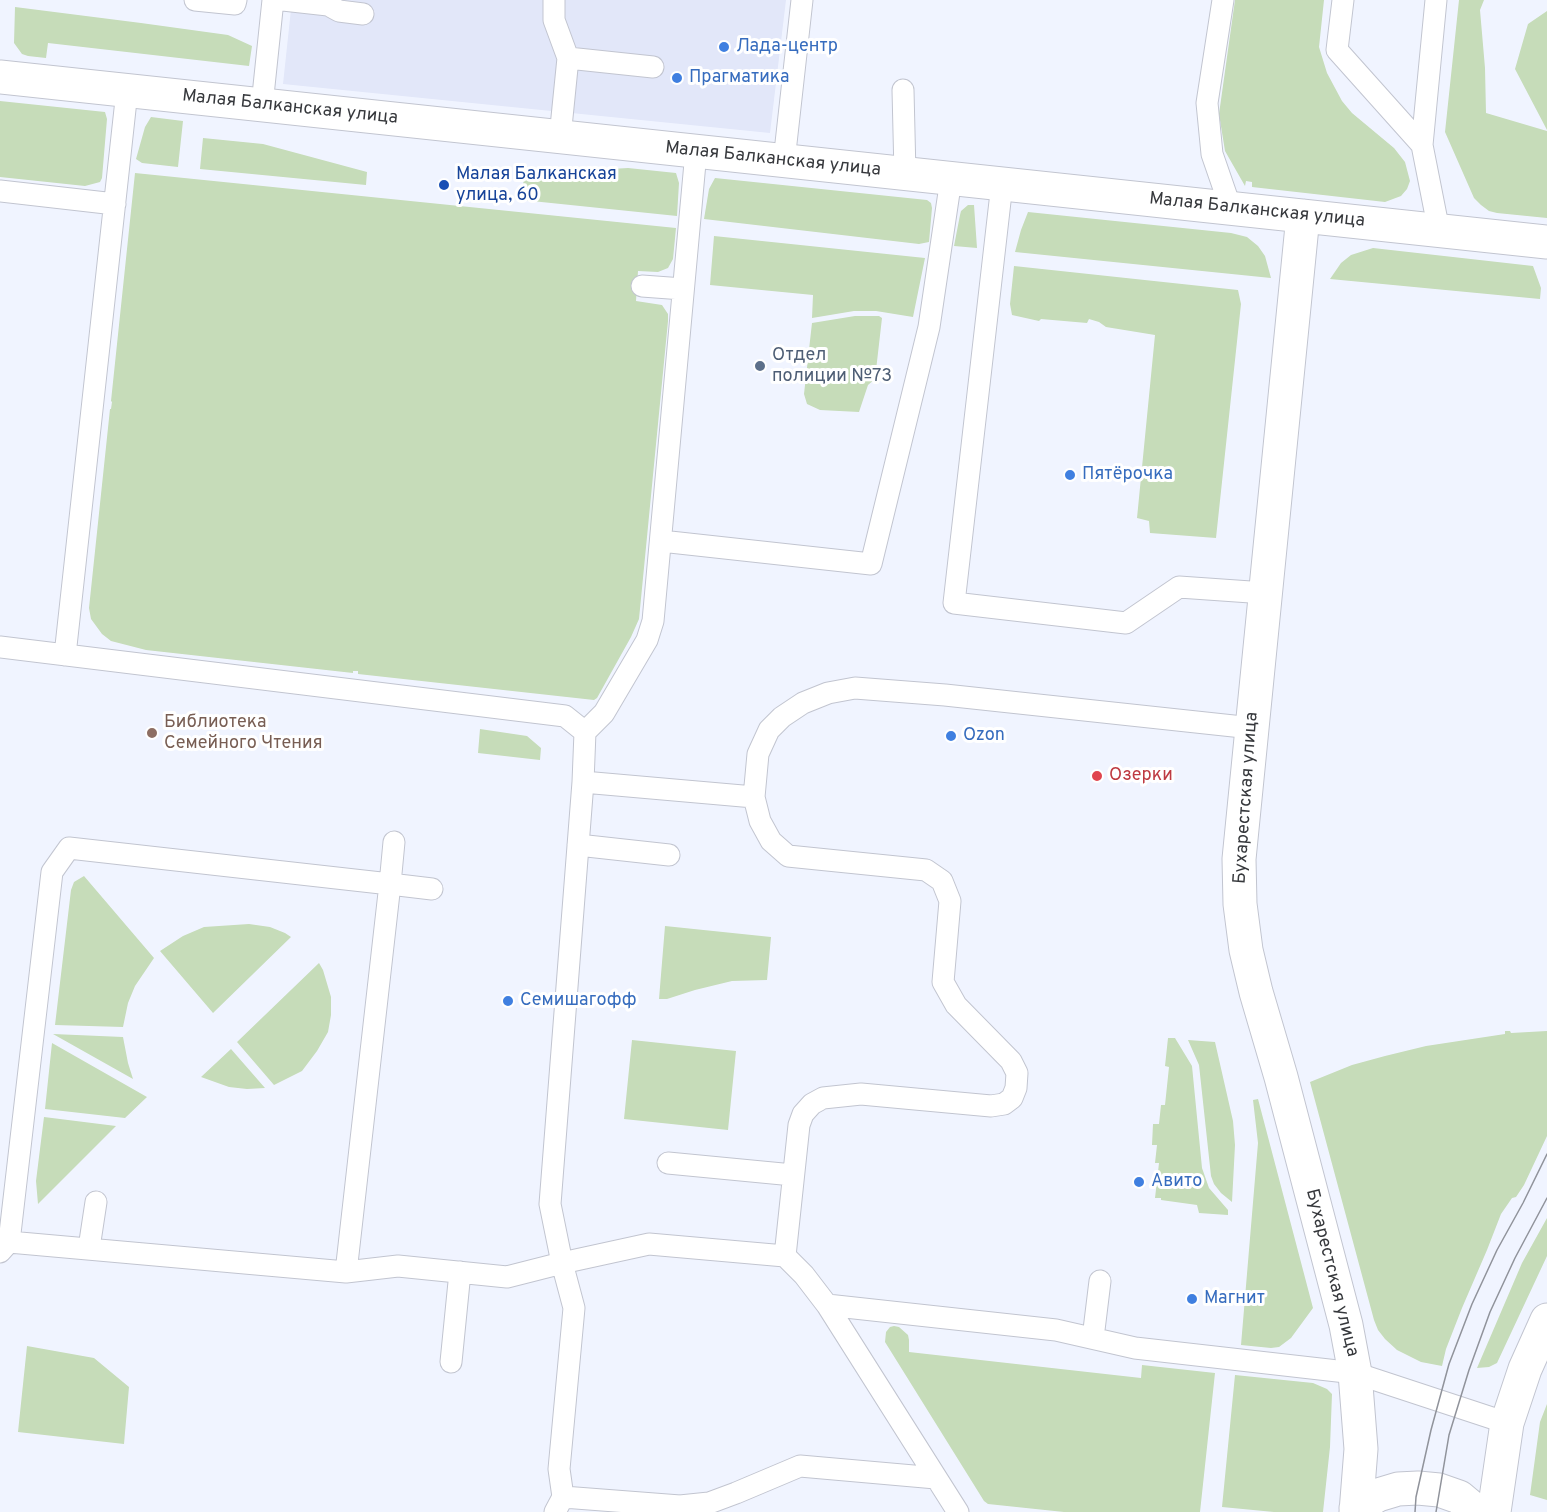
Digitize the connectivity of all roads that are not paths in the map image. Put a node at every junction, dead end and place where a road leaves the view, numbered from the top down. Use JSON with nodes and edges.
{"nodes":[{"id":1,"x":195,"y":0,"type":"edge"},
{"id":2,"x":236,"y":0,"type":"edge"},
{"id":3,"x":273,"y":0,"type":"edge"},
{"id":4,"x":283,"y":0,"type":"edge"},
{"id":5,"x":554,"y":0,"type":"edge"},
{"id":6,"x":802,"y":0,"type":"edge"},
{"id":7,"x":1222,"y":0,"type":"edge"},
{"id":8,"x":1342,"y":0,"type":"edge"},
{"id":9,"x":1436,"y":0,"type":"edge"},
{"id":10,"x":328,"y":2,"type":"edge"},
{"id":11,"x":363,"y":14,"type":"dead end"},
{"id":12,"x":568,"y":58,"type":"junction"},
{"id":13,"x":653,"y":67,"type":"dead end"},
{"id":14,"x":0,"y":77,"type":"edge"},
{"id":15,"x":903,"y":90,"type":"dead end"},
{"id":16,"x":127,"y":91,"type":"junction"},
{"id":17,"x":262,"y":105,"type":"junction"},
{"id":18,"x":560,"y":137,"type":"junction"},
{"id":19,"x":1422,"y":145,"type":"junction"},
{"id":20,"x":696,"y":152,"type":"junction"},
{"id":21,"x":784,"y":161,"type":"junction"},
{"id":22,"x":905,"y":174,"type":"junction"},
{"id":23,"x":951,"y":179,"type":"junction"},
{"id":24,"x":1002,"y":184,"type":"junction"},
{"id":25,"x":0,"y":191,"type":"edge"},
{"id":26,"x":115,"y":204,"type":"junction"},
{"id":27,"x":1232,"y":209,"type":"junction"},
{"id":28,"x":1303,"y":216,"type":"junction"},
{"id":29,"x":1438,"y":231,"type":"junction"},
{"id":30,"x":1547,"y":242,"type":"edge"},
{"id":31,"x":642,"y":285,"type":"dead end"},
{"id":32,"x":683,"y":290,"type":"junction"},
{"id":33,"x":661,"y":541,"type":"junction"},
{"id":34,"x":1264,"y":593,"type":"junction"},
{"id":35,"x":0,"y":647,"type":"edge"},
{"id":36,"x":65,"y":655,"type":"junction"},
{"id":37,"x":1252,"y":728,"type":"junction"},
{"id":38,"x":585,"y":732,"type":"junction"},
{"id":39,"x":583,"y":782,"type":"junction"},
{"id":40,"x":754,"y":797,"type":"junction"},
{"id":41,"x":394,"y":842,"type":"dead end"},
{"id":42,"x":578,"y":845,"type":"junction"},
{"id":43,"x":669,"y":855,"type":"dead end"},
{"id":44,"x":390,"y":884,"type":"junction"},
{"id":45,"x":432,"y":889,"type":"dead end"},
{"id":46,"x":668,"y":1163,"type":"dead end"},
{"id":47,"x":793,"y":1175,"type":"junction"},
{"id":48,"x":96,"y":1202,"type":"dead end"},
{"id":49,"x":4,"y":1247,"type":"edge"},
{"id":50,"x":89,"y":1248,"type":"junction"},
{"id":51,"x":785,"y":1256,"type":"junction"},
{"id":52,"x":562,"y":1263,"type":"junction"},
{"id":53,"x":346,"y":1272,"type":"junction"},
{"id":54,"x":460,"y":1272,"type":"junction"},
{"id":55,"x":1100,"y":1281,"type":"dead end"},
{"id":56,"x":827,"y":1305,"type":"junction"},
{"id":57,"x":1547,"y":1320,"type":"edge"},
{"id":58,"x":1093,"y":1338,"type":"junction"},
{"id":59,"x":451,"y":1362,"type":"dead end"},
{"id":60,"x":1355,"y":1373,"type":"junction"},
{"id":61,"x":1506,"y":1423,"type":"junction"},
{"id":62,"x":936,"y":1478,"type":"junction"},
{"id":63,"x":735,"y":1503,"type":"edge"},
{"id":64,"x":559,"y":1505,"type":"edge"},
{"id":65,"x":1356,"y":1510,"type":"edge"},
{"id":66,"x":958,"y":1512,"type":"edge"},
{"id":67,"x":1478,"y":1512,"type":"edge"},
{"id":68,"x":1494,"y":1512,"type":"edge"}],
"edges":[{"from":1,"to":2,"type":"lane"},
{"from":3,"to":17,"type":"lane"},
{"from":4,"to":10,"type":"lane"},
{"from":5,"to":12,"type":"lane"},
{"from":6,"to":21,"type":"lane"},
{"from":7,"to":27,"type":"lane"},
{"from":8,"to":19,"type":"lane"},
{"from":9,"to":19,"type":"lane"},
{"from":10,"to":11,"type":"lane"},
{"from":12,"to":13,"type":"lane"},
{"from":12,"to":18,"type":"lane"},
{"from":14,"to":16,"type":"street","name":"Малая Балканская улица"},
{"from":15,"to":22,"type":"lane"},
{"from":16,"to":17,"type":"street","name":"Малая Балканская улица"},
{"from":16,"to":26,"type":"lane"},
{"from":17,"to":18,"type":"street","name":"Малая Балканская улица"},
{"from":18,"to":20,"type":"street","name":"Малая Балканская улица"},
{"from":19,"to":29,"type":"lane"},
{"from":20,"to":21,"type":"street","name":"Малая Балканская улица"},
{"from":20,"to":32,"type":"lane"},
{"from":21,"to":22,"type":"street","name":"Малая Балканская улица"},
{"from":22,"to":23,"type":"street","name":"Малая Балканская улица"},
{"from":23,"to":24,"type":"street","name":"Малая Балканская улица"},
{"from":23,"to":33,"type":"lane"},
{"from":24,"to":27,"type":"street","name":"Малая Балканская улица"},
{"from":24,"to":34,"type":"lane"},
{"from":25,"to":26,"type":"lane"},
{"from":26,"to":36,"type":"lane"},
{"from":27,"to":28,"type":"street","name":"Малая Балканская улица"},
{"from":28,"to":29,"type":"street","name":"Малая Балканская улица"},
{"from":28,"to":34,"type":"street","name":"Бухарестская улица"},
{"from":29,"to":30,"type":"street","name":"Малая Балканская улица"},
{"from":31,"to":32,"type":"lane"},
{"from":32,"to":33,"type":"lane"},
{"from":33,"to":38,"type":"lane"},
{"from":34,"to":37,"type":"street","name":"Бухарестская улица"},
{"from":35,"to":36,"type":"lane"},
{"from":36,"to":38,"type":"lane"},
{"from":37,"to":40,"type":"lane"},
{"from":37,"to":60,"type":"street","name":"Бухарестская улица"},
{"from":38,"to":39,"type":"lane"},
{"from":39,"to":40,"type":"lane"},
{"from":39,"to":42,"type":"lane"},
{"from":40,"to":47,"type":"lane"},
{"from":41,"to":44,"type":"lane"},
{"from":42,"to":43,"type":"lane"},
{"from":42,"to":52,"type":"lane"},
{"from":44,"to":45,"type":"lane"},
{"from":44,"to":49,"type":"lane"},
{"from":44,"to":53,"type":"lane"},
{"from":46,"to":47,"type":"lane"},
{"from":47,"to":51,"type":"lane"},
{"from":48,"to":50,"type":"lane"},
{"from":49,"to":50,"type":"lane"},
{"from":50,"to":53,"type":"lane"},
{"from":51,"to":52,"type":"lane"},
{"from":51,"to":56,"type":"lane"},
{"from":52,"to":54,"type":"lane"},
{"from":52,"to":64,"type":"lane"},
{"from":53,"to":54,"type":"lane"},
{"from":54,"to":59,"type":"lane"},
{"from":55,"to":58,"type":"lane"},
{"from":56,"to":58,"type":"lane"},
{"from":56,"to":62,"type":"lane"},
{"from":57,"to":61,"type":"street"},
{"from":58,"to":60,"type":"lane"},
{"from":60,"to":61,"type":"lane"},
{"from":60,"to":65,"type":"street","name":"Бухарестская улица"},
{"from":61,"to":68,"type":"street"},
{"from":62,"to":63,"type":"lane"},
{"from":62,"to":66,"type":"lane"},
{"from":63,"to":64,"type":"lane"},
{"from":65,"to":67,"type":"street"}]}
